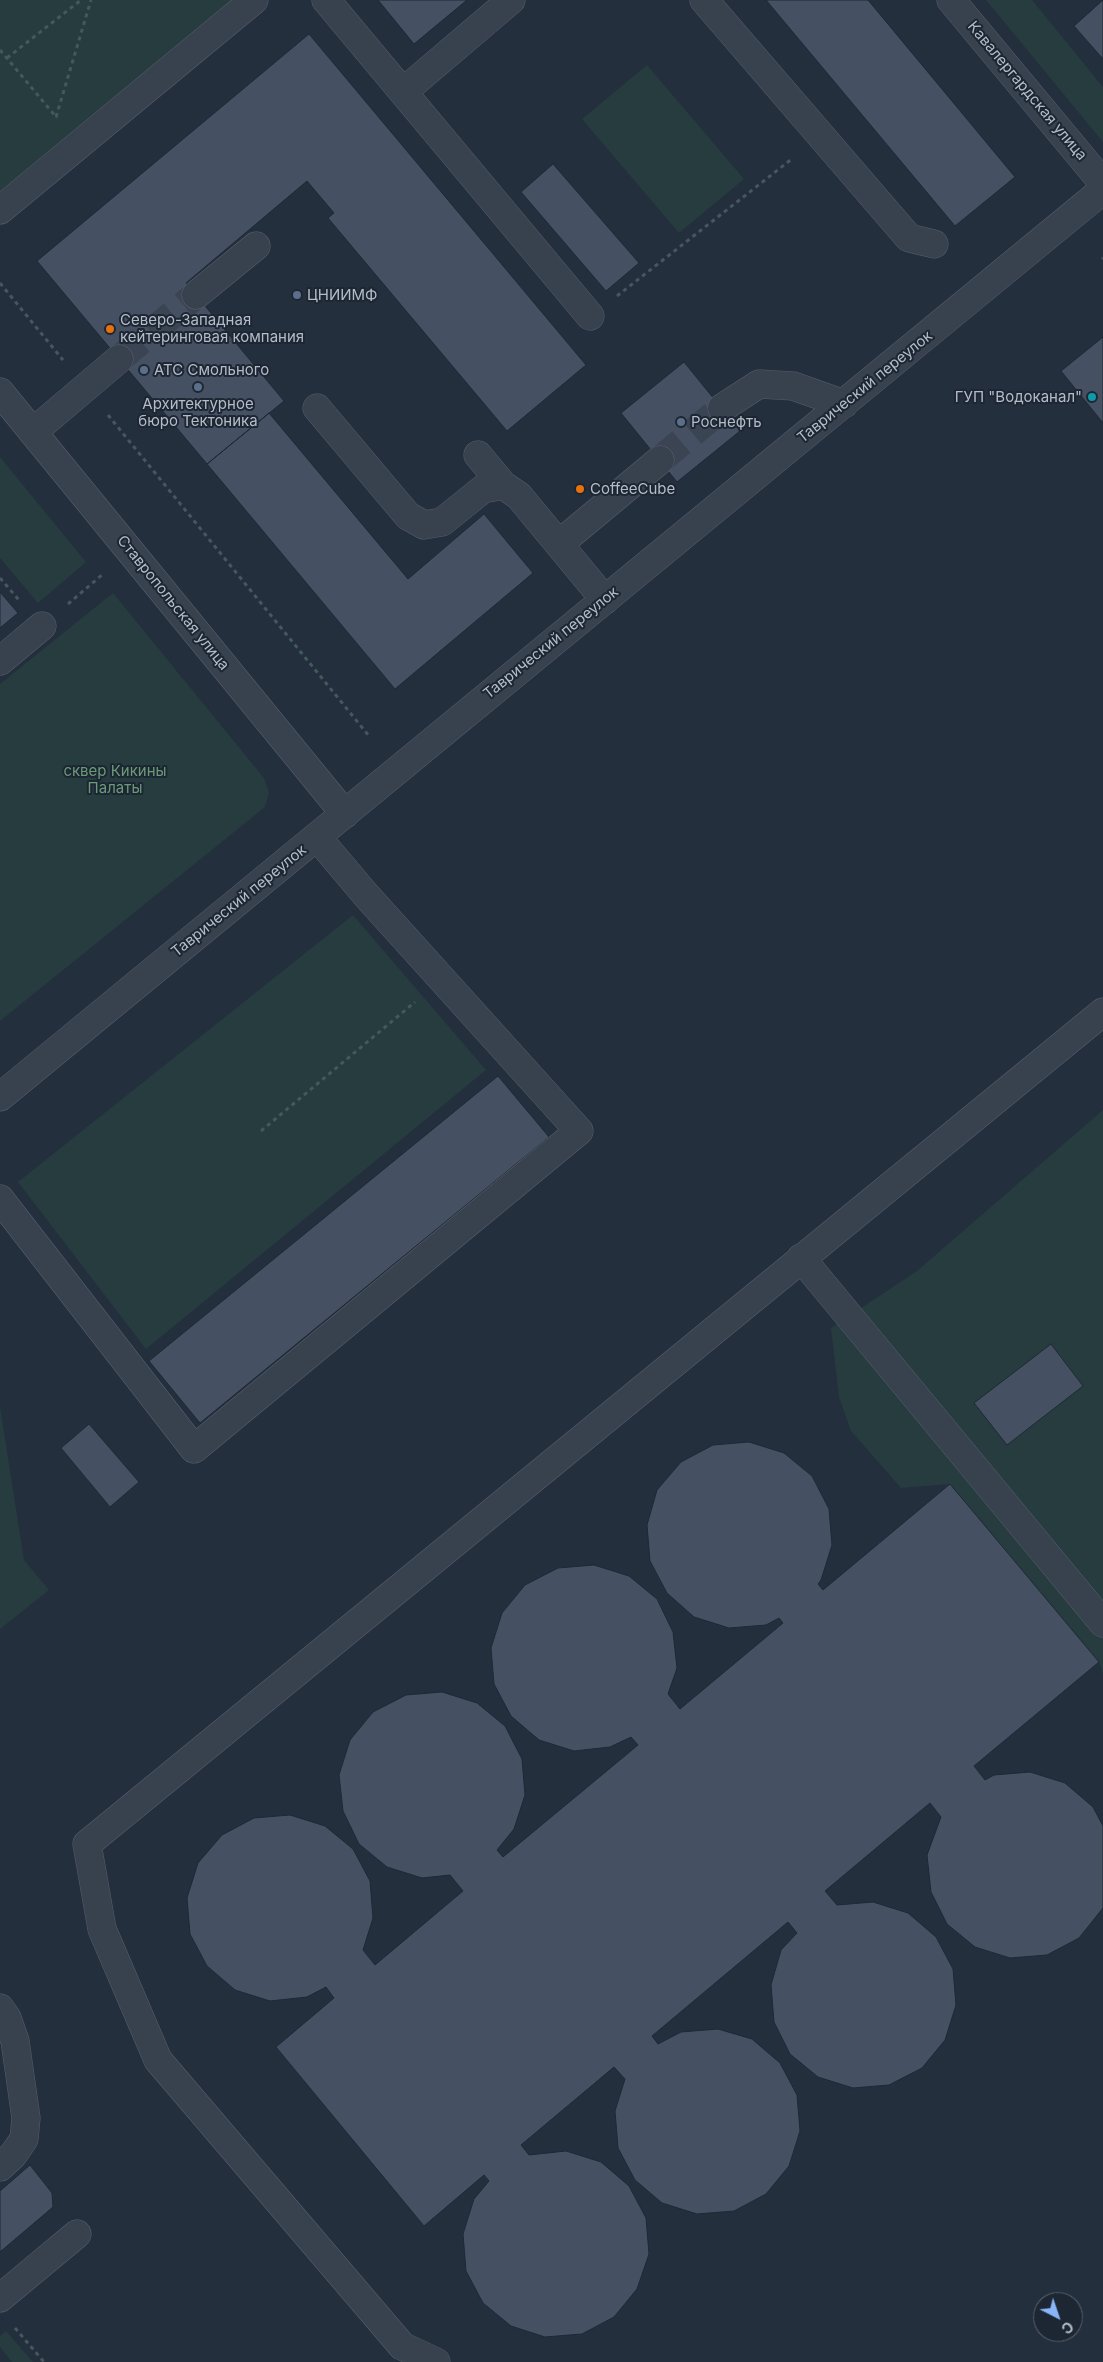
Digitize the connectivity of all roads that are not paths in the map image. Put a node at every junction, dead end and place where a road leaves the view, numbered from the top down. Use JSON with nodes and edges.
{"nodes":[{"id":1,"x":254,"y":0,"type":"edge"},
{"id":2,"x":326,"y":0,"type":"edge"},
{"id":3,"x":511,"y":0,"type":"edge"},
{"id":4,"x":704,"y":0,"type":"edge"},
{"id":5,"x":951,"y":0,"type":"edge"},
{"id":6,"x":402,"y":92,"type":"junction"},
{"id":7,"x":1103,"y":183,"type":"edge"},
{"id":8,"x":1103,"y":190,"type":"edge"},
{"id":9,"x":0,"y":210,"type":"edge"},
{"id":10,"x":934,"y":244,"type":"dead end"},
{"id":11,"x":256,"y":246,"type":"dead end"},
{"id":12,"x":196,"y":295,"type":"tunnel mouth"},
{"id":13,"x":590,"y":316,"type":"road end"},
{"id":14,"x":119,"y":359,"type":"tunnel mouth"},
{"id":15,"x":0,"y":392,"type":"edge"},
{"id":16,"x":844,"y":404,"type":"junction"},
{"id":17,"x":317,"y":408,"type":"dead end"},
{"id":18,"x":722,"y":408,"type":"tunnel mouth"},
{"id":19,"x":33,"y":432,"type":"junction"},
{"id":20,"x":478,"y":455,"type":"dead end"},
{"id":21,"x":660,"y":460,"type":"tunnel mouth"},
{"id":22,"x":503,"y":485,"type":"junction"},
{"id":23,"x":559,"y":544,"type":"junction"},
{"id":24,"x":605,"y":600,"type":"junction"},
{"id":25,"x":42,"y":626,"type":"dead end"},
{"id":26,"x":0,"y":661,"type":"edge"},
{"id":27,"x":345,"y":814,"type":"junction"},
{"id":28,"x":317,"y":836,"type":"junction"},
{"id":29,"x":1103,"y":1012,"type":"edge"},
{"id":30,"x":0,"y":1097,"type":"edge"},
{"id":31,"x":0,"y":1199,"type":"edge"},
{"id":32,"x":801,"y":1258,"type":"junction"},
{"id":33,"x":1103,"y":1623,"type":"edge"},
{"id":34,"x":0,"y":2008,"type":"edge"},
{"id":35,"x":0,"y":2167,"type":"edge"},
{"id":36,"x":77,"y":2234,"type":"dead end"},
{"id":37,"x":0,"y":2298,"type":"edge"},
{"id":38,"x":436,"y":2362,"type":"edge"}],
"edges":[{"from":1,"to":9,"type":"street"},
{"from":2,"to":6,"type":"street"},
{"from":3,"to":6,"type":"street"},
{"from":4,"to":10,"type":"street"},
{"from":5,"to":7,"type":"street","name":"Кавалергардская улица"},
{"from":6,"to":13,"type":"street"},
{"from":8,"to":16,"type":"street","name":"Таврический переулок"},
{"from":11,"to":12,"type":"street"},
{"from":14,"to":19,"type":"street"},
{"from":15,"to":19,"type":"street","name":"Ставропольская улица"},
{"from":16,"to":18,"type":"street"},
{"from":16,"to":24,"type":"street","name":"Таврический переулок"},
{"from":17,"to":22,"type":"street"},
{"from":19,"to":27,"type":"street","name":"Ставропольская улица"},
{"from":20,"to":22,"type":"street"},
{"from":21,"to":23,"type":"street"},
{"from":22,"to":23,"type":"street"},
{"from":23,"to":24,"type":"street"},
{"from":24,"to":27,"type":"street","name":"Таврический переулок"},
{"from":25,"to":26,"type":"street"},
{"from":27,"to":28,"type":"street","name":"Таврический переулок"},
{"from":28,"to":30,"type":"street","name":"Таврический переулок"},
{"from":28,"to":31,"type":"street"},
{"from":29,"to":32,"type":"street"},
{"from":32,"to":33,"type":"street"},
{"from":32,"to":38,"type":"street"},
{"from":34,"to":35,"type":"street"},
{"from":36,"to":37,"type":"street"}]}
